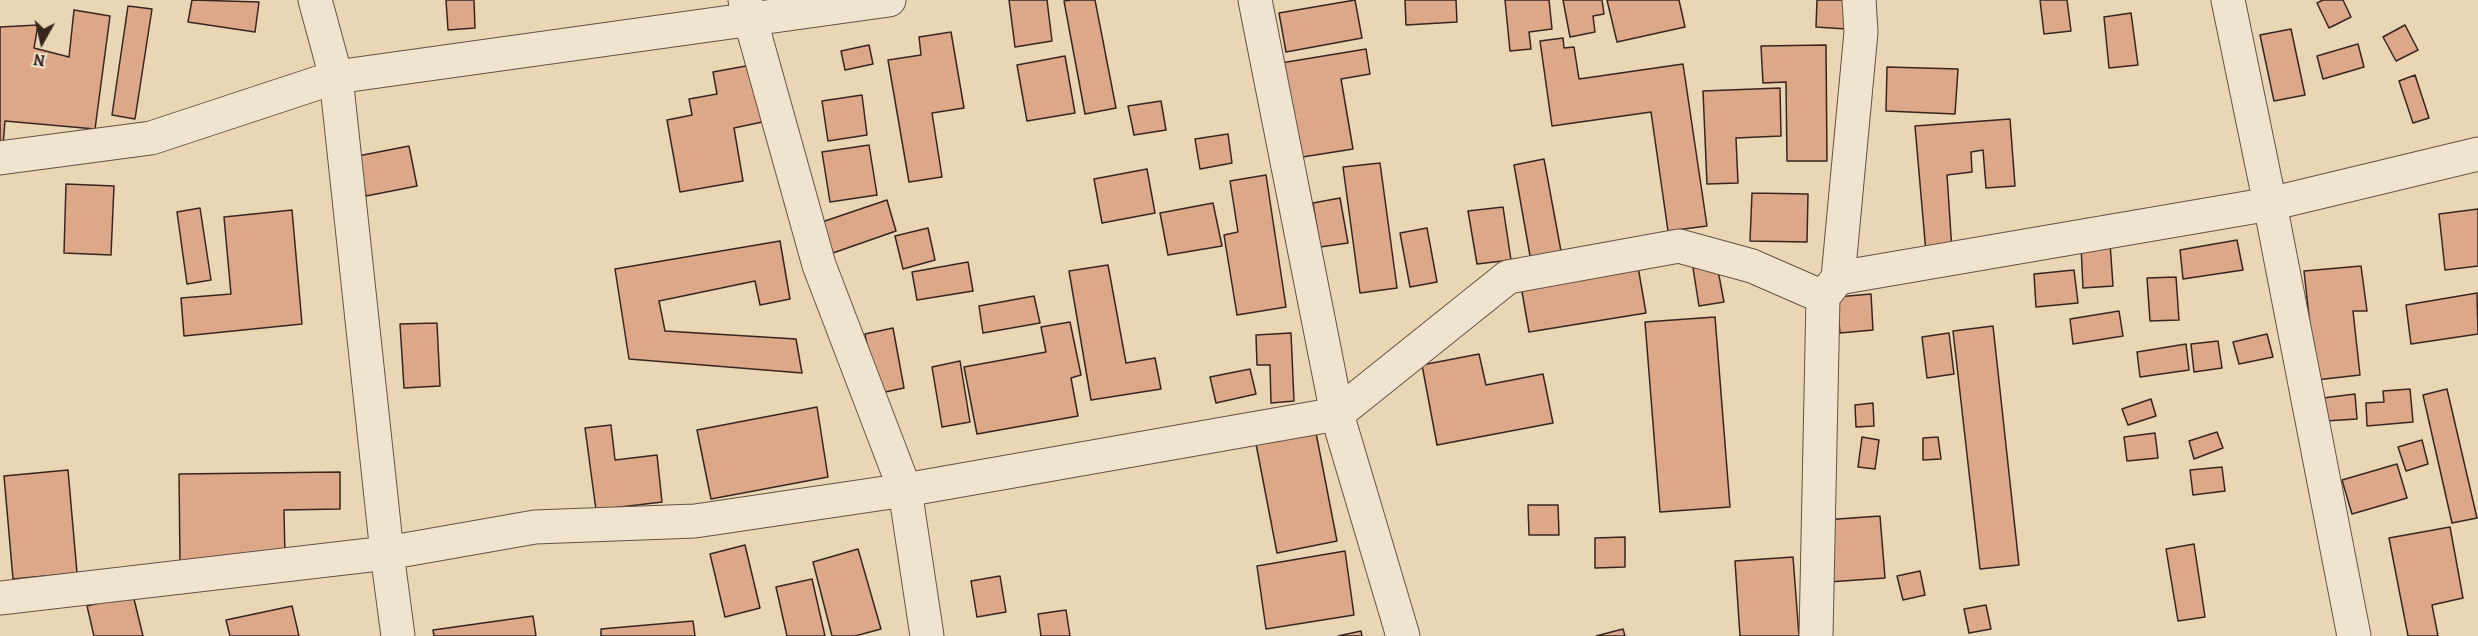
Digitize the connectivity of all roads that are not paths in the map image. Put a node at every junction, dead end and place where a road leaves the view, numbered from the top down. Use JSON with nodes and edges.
{"nodes":[{"id":1,"x":315,"y":0,"type":"edge"},
{"id":2,"x":889,"y":0,"type":"edge"},
{"id":3,"x":1255,"y":0,"type":"edge"},
{"id":4,"x":1860,"y":0,"type":"edge"},
{"id":5,"x":2228,"y":0,"type":"edge"},
{"id":6,"x":747,"y":9,"type":"edge"},
{"id":7,"x":336,"y":77,"type":"junction"},
{"id":8,"x":2478,"y":154,"type":"edge"},
{"id":9,"x":0,"y":158,"type":"edge"},
{"id":10,"x":2270,"y":204,"type":"junction"},
{"id":11,"x":1830,"y":287,"type":"junction"},
{"id":12,"x":1337,"y":414,"type":"junction"},
{"id":13,"x":905,"y":490,"type":"junction"},
{"id":14,"x":387,"y":553,"type":"junction"},
{"id":15,"x":0,"y":598,"type":"edge"},
{"id":16,"x":398,"y":636,"type":"edge"},
{"id":17,"x":927,"y":636,"type":"edge"},
{"id":18,"x":1404,"y":636,"type":"edge"},
{"id":19,"x":1816,"y":636,"type":"edge"},
{"id":20,"x":2354,"y":636,"type":"edge"}],
"edges":[{"from":1,"to":7,"type":"street"},
{"from":2,"to":6,"type":"street"},
{"from":3,"to":12,"type":"street"},
{"from":4,"to":11,"type":"street"},
{"from":5,"to":10,"type":"street"},
{"from":6,"to":7,"type":"street"},
{"from":6,"to":13,"type":"street"},
{"from":7,"to":9,"type":"street"},
{"from":7,"to":14,"type":"street"},
{"from":8,"to":10,"type":"street"},
{"from":10,"to":11,"type":"street"},
{"from":10,"to":20,"type":"street"},
{"from":11,"to":12,"type":"street"},
{"from":11,"to":19,"type":"street"},
{"from":12,"to":13,"type":"street"},
{"from":12,"to":18,"type":"street"},
{"from":13,"to":14,"type":"street"},
{"from":13,"to":17,"type":"street"},
{"from":14,"to":15,"type":"street"},
{"from":14,"to":16,"type":"street"}]}
